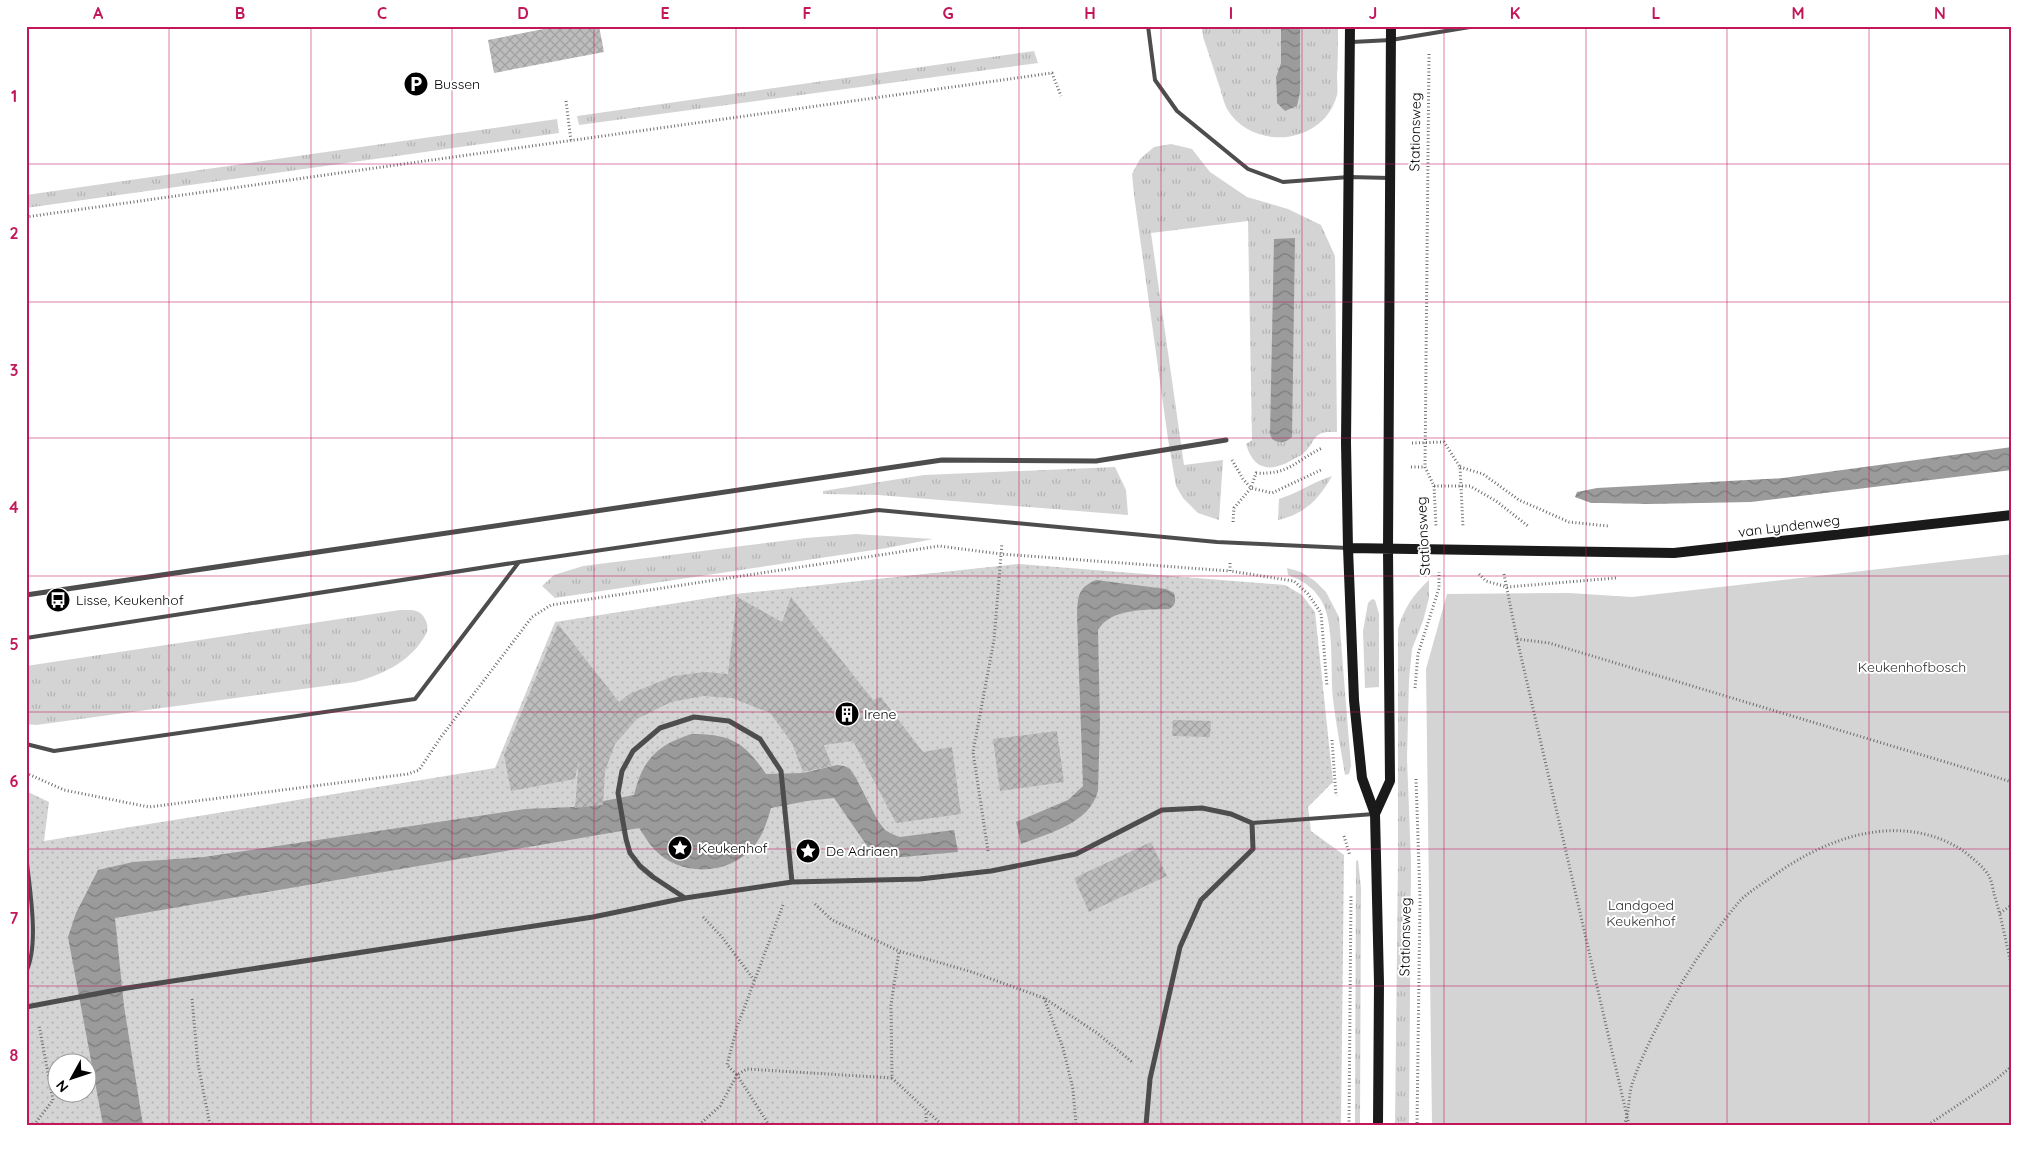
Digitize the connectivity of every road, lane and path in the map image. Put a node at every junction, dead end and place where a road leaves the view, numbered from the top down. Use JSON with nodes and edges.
{"nodes":[{"id":1,"x":1148,"y":26,"type":"edge"},
{"id":2,"x":1350,"y":26,"type":"edge"},
{"id":3,"x":1391,"y":26,"type":"edge"},
{"id":4,"x":1476,"y":26,"type":"edge"},
{"id":5,"x":1430,"y":34,"type":"junction"},
{"id":6,"x":1391,"y":40,"type":"junction"},
{"id":7,"x":1350,"y":42,"type":"junction"},
{"id":8,"x":1061,"y":96,"type":"dead end"},
{"id":9,"x":566,"y":101,"type":"dead end"},
{"id":10,"x":571,"y":141,"type":"junction"},
{"id":11,"x":1349,"y":177,"type":"junction"},
{"id":12,"x":1390,"y":178,"type":"junction"},
{"id":13,"x":26,"y":217,"type":"edge"},
{"id":14,"x":1226,"y":440,"type":"joint"},
{"id":15,"x":1346,"y":443,"type":"junction"},
{"id":16,"x":1388,"y":443,"type":"junction"},
{"id":17,"x":1426,"y":443,"type":"junction"},
{"id":18,"x":1346,"y":465,"type":"junction"},
{"id":19,"x":1389,"y":466,"type":"junction"},
{"id":20,"x":1460,"y":466,"type":"junction"},
{"id":21,"x":1425,"y":467,"type":"junction"},
{"id":22,"x":1461,"y":485,"type":"junction"},
{"id":23,"x":1434,"y":486,"type":"junction"},
{"id":24,"x":1251,"y":488,"type":"junction"},
{"id":25,"x":2012,"y":515,"type":"edge"},
{"id":26,"x":1003,"y":522,"type":"junction"},
{"id":27,"x":1613,"y":526,"type":"dead end"},
{"id":28,"x":1530,"y":528,"type":"dead end"},
{"id":29,"x":1232,"y":543,"type":"junction"},
{"id":30,"x":1348,"y":548,"type":"junction"},
{"id":31,"x":1388,"y":549,"type":"junction"},
{"id":32,"x":1437,"y":550,"type":"junction"},
{"id":33,"x":1463,"y":550,"type":"junction"},
{"id":34,"x":1001,"y":554,"type":"junction"},
{"id":35,"x":519,"y":562,"type":"junction"},
{"id":36,"x":1230,"y":571,"type":"junction"},
{"id":37,"x":26,"y":594,"type":"edge"},
{"id":38,"x":26,"y":638,"type":"edge"},
{"id":39,"x":1517,"y":639,"type":"junction"},
{"id":40,"x":1328,"y":691,"type":"dead end"},
{"id":41,"x":1415,"y":693,"type":"dead end"},
{"id":42,"x":1332,"y":739,"type":"dead end"},
{"id":43,"x":26,"y":744,"type":"edge"},
{"id":44,"x":1416,"y":771,"type":"dead end"},
{"id":45,"x":26,"y":773,"type":"edge"},
{"id":46,"x":2012,"y":782,"type":"edge"},
{"id":47,"x":1375,"y":814,"type":"junction"},
{"id":48,"x":1338,"y":816,"type":"junction"},
{"id":49,"x":1252,"y":823,"type":"junction"},
{"id":50,"x":26,"y":854,"type":"edge"},
{"id":51,"x":1351,"y":858,"type":"dead end"},
{"id":52,"x":990,"y":871,"type":"junction"},
{"id":53,"x":792,"y":882,"type":"junction"},
{"id":54,"x":1350,"y":888,"type":"dead end"},
{"id":55,"x":685,"y":898,"type":"junction"},
{"id":56,"x":2012,"y":905,"type":"edge"},
{"id":57,"x":2000,"y":913,"type":"junction"},
{"id":58,"x":899,"y":951,"type":"junction"},
{"id":59,"x":2012,"y":968,"type":"edge"},
{"id":60,"x":26,"y":972,"type":"edge"},
{"id":61,"x":190,"y":978,"type":"junction"},
{"id":62,"x":754,"y":981,"type":"junction"},
{"id":63,"x":1044,"y":998,"type":"junction"},
{"id":64,"x":35,"y":1005,"type":"junction"},
{"id":65,"x":26,"y":1007,"type":"edge"},
{"id":66,"x":2012,"y":1066,"type":"edge"},
{"id":67,"x":738,"y":1075,"type":"junction"},
{"id":68,"x":892,"y":1078,"type":"junction"},
{"id":69,"x":1150,"y":1079,"type":"junction"},
{"id":70,"x":926,"y":1111,"type":"junction"},
{"id":71,"x":1627,"y":1118,"type":"junction"},
{"id":72,"x":34,"y":1125,"type":"edge"},
{"id":73,"x":210,"y":1125,"type":"edge"},
{"id":74,"x":699,"y":1125,"type":"edge"},
{"id":75,"x":769,"y":1125,"type":"edge"},
{"id":76,"x":926,"y":1125,"type":"edge"},
{"id":77,"x":942,"y":1125,"type":"edge"},
{"id":78,"x":1076,"y":1125,"type":"edge"},
{"id":79,"x":1146,"y":1125,"type":"edge"},
{"id":80,"x":1349,"y":1125,"type":"edge"},
{"id":81,"x":1378,"y":1125,"type":"edge"},
{"id":82,"x":1417,"y":1125,"type":"edge"},
{"id":83,"x":1624,"y":1125,"type":"edge"},
{"id":84,"x":1630,"y":1125,"type":"edge"},
{"id":85,"x":1928,"y":1125,"type":"edge"}],
"edges":[{"from":1,"to":11,"type":"lane"},
{"from":2,"to":7,"type":"main road","name":"Stationsweg"},
{"from":3,"to":6,"type":"main road","name":"Stationsweg"},
{"from":4,"to":5,"type":"lane"},
{"from":5,"to":6,"type":"lane"},
{"from":5,"to":17,"type":"path","name":"Stationsweg"},
{"from":6,"to":7,"type":"lane"},
{"from":6,"to":12,"type":"main road","name":"Stationsweg"},
{"from":7,"to":11,"type":"main road","name":"Stationsweg"},
{"from":8,"to":10,"type":"path"},
{"from":9,"to":10,"type":"path"},
{"from":10,"to":13,"type":"path"},
{"from":11,"to":12,"type":"lane","name":"Stationsweg"},
{"from":11,"to":15,"type":"main road","name":"Stationsweg"},
{"from":12,"to":16,"type":"main road","name":"Stationsweg"},
{"from":14,"to":24,"type":"path"},
{"from":14,"to":37,"type":"street"},
{"from":15,"to":18,"type":"main road","name":"Stationsweg"},
{"from":15,"to":24,"type":"path"},
{"from":16,"to":17,"type":"path"},
{"from":16,"to":19,"type":"main road","name":"Stationsweg"},
{"from":17,"to":20,"type":"path"},
{"from":17,"to":21,"type":"path","name":"Stationsweg"},
{"from":18,"to":24,"type":"path"},
{"from":18,"to":30,"type":"main road","name":"Stationsweg"},
{"from":19,"to":21,"type":"path"},
{"from":19,"to":31,"type":"main road","name":"Stationsweg"},
{"from":20,"to":22,"type":"path"},
{"from":20,"to":27,"type":"path"},
{"from":21,"to":23,"type":"path","name":"Stationsweg"},
{"from":22,"to":23,"type":"path"},
{"from":22,"to":28,"type":"path"},
{"from":22,"to":33,"type":"path"},
{"from":23,"to":32,"type":"path","name":"Stationsweg"},
{"from":24,"to":29,"type":"path"},
{"from":25,"to":33,"type":"main road","name":"van Lyndenweg"},
{"from":26,"to":29,"type":"lane"},
{"from":26,"to":34,"type":"path"},
{"from":26,"to":35,"type":"lane"},
{"from":29,"to":30,"type":"lane"},
{"from":29,"to":36,"type":"path"},
{"from":30,"to":31,"type":"main road"},
{"from":30,"to":47,"type":"main road","name":"Stationsweg"},
{"from":31,"to":32,"type":"main road","name":"van Lyndenweg"},
{"from":31,"to":47,"type":"main road","name":"Stationsweg"},
{"from":32,"to":33,"type":"main road","name":"van Lyndenweg"},
{"from":32,"to":41,"type":"path","name":"Stationsweg"},
{"from":33,"to":39,"type":"path"},
{"from":34,"to":36,"type":"path"},
{"from":34,"to":45,"type":"path"},
{"from":34,"to":52,"type":"path"},
{"from":35,"to":38,"type":"lane"},
{"from":35,"to":43,"type":"lane"},
{"from":36,"to":40,"type":"path"},
{"from":39,"to":46,"type":"path"},
{"from":39,"to":71,"type":"path"},
{"from":42,"to":48,"type":"path"},
{"from":44,"to":82,"type":"path","name":"Stationsweg"},
{"from":47,"to":48,"type":"lane"},
{"from":47,"to":81,"type":"main road","name":"Stationsweg"},
{"from":48,"to":49,"type":"lane"},
{"from":48,"to":51,"type":"path"},
{"from":49,"to":52,"type":"street"},
{"from":49,"to":69,"type":"street"},
{"from":50,"to":60,"type":"lane"},
{"from":52,"to":53,"type":"street"},
{"from":53,"to":55,"type":"street"},
{"from":53,"to":55,"type":"street"},
{"from":53,"to":58,"type":"path"},
{"from":53,"to":62,"type":"path"},
{"from":54,"to":80,"type":"path"},
{"from":55,"to":61,"type":"street"},
{"from":55,"to":62,"type":"path"},
{"from":56,"to":57,"type":"path"},
{"from":57,"to":59,"type":"path"},
{"from":57,"to":71,"type":"path"},
{"from":58,"to":63,"type":"path"},
{"from":58,"to":68,"type":"path"},
{"from":61,"to":64,"type":"street"},
{"from":61,"to":73,"type":"path"},
{"from":62,"to":67,"type":"path"},
{"from":63,"to":69,"type":"path"},
{"from":63,"to":78,"type":"path"},
{"from":64,"to":65,"type":"street"},
{"from":64,"to":72,"type":"path"},
{"from":66,"to":85,"type":"path"},
{"from":67,"to":68,"type":"path"},
{"from":67,"to":74,"type":"path"},
{"from":67,"to":75,"type":"path"},
{"from":68,"to":70,"type":"path"},
{"from":69,"to":79,"type":"street"},
{"from":70,"to":76,"type":"path"},
{"from":70,"to":77,"type":"path"},
{"from":71,"to":83,"type":"path"},
{"from":71,"to":84,"type":"path"}]}
